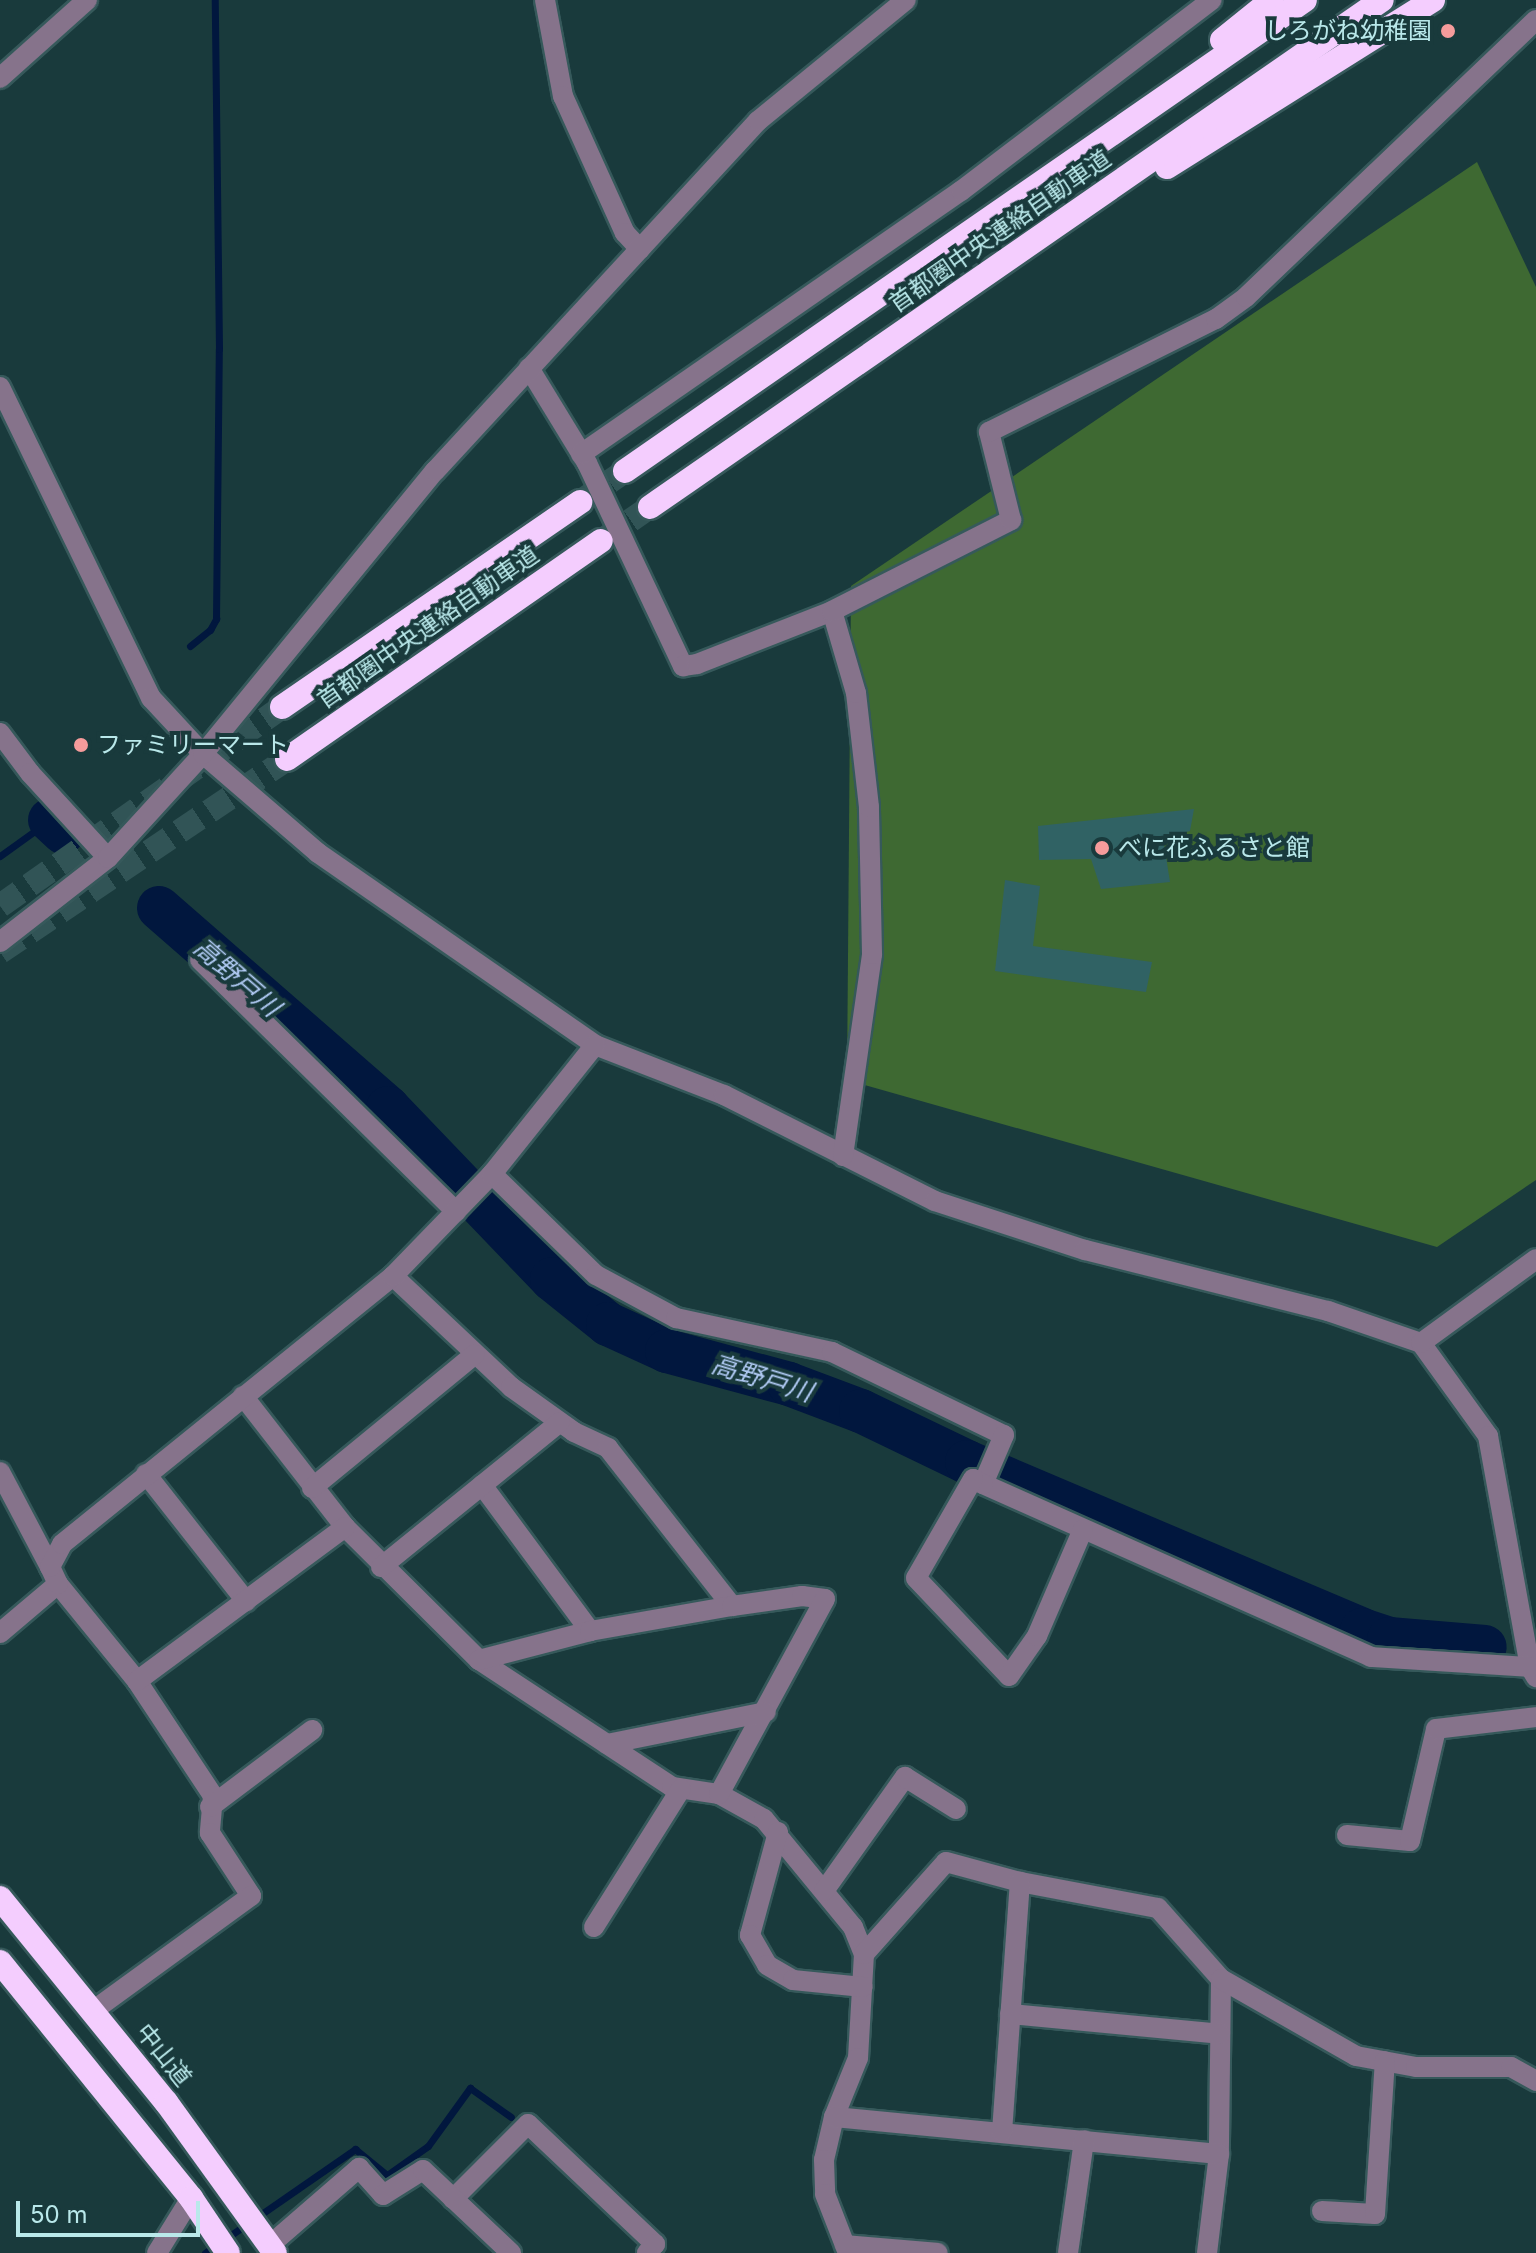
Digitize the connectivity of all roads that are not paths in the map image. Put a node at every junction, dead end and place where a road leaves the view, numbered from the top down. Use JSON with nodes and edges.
{"nodes":[{"id":1,"x":87,"y":0,"type":"edge"},
{"id":2,"x":545,"y":0,"type":"edge"},
{"id":3,"x":906,"y":0,"type":"edge"},
{"id":4,"x":1212,"y":0,"type":"edge"},
{"id":5,"x":1272,"y":0,"type":"edge"},
{"id":6,"x":1305,"y":0,"type":"edge"},
{"id":7,"x":1382,"y":0,"type":"edge"},
{"id":8,"x":1433,"y":0,"type":"edge"},
{"id":9,"x":1536,"y":20,"type":"edge"},
{"id":10,"x":0,"y":78,"type":"edge"},
{"id":11,"x":1052,"y":177,"type":"junction"},
{"id":12,"x":640,"y":249,"type":"junction"},
{"id":13,"x":1010,"y":259,"type":"junction"},
{"id":14,"x":529,"y":368,"type":"junction"},
{"id":15,"x":0,"y":387,"type":"edge"},
{"id":16,"x":581,"y":454,"type":"junction"},
{"id":17,"x":625,"y":471,"type":"tunnel mouth"},
{"id":18,"x":580,"y":502,"type":"tunnel mouth"},
{"id":19,"x":650,"y":507,"type":"tunnel mouth"},
{"id":20,"x":601,"y":541,"type":"tunnel mouth"},
{"id":21,"x":832,"y":611,"type":"junction"},
{"id":22,"x":282,"y":707,"type":"tunnel mouth"},
{"id":23,"x":0,"y":733,"type":"edge"},
{"id":24,"x":203,"y":754,"type":"junction"},
{"id":25,"x":287,"y":759,"type":"tunnel mouth"},
{"id":26,"x":108,"y":858,"type":"junction"},
{"id":27,"x":0,"y":942,"type":"edge"},
{"id":28,"x":200,"y":960,"type":"dead end"},
{"id":29,"x":595,"y":1045,"type":"junction"},
{"id":30,"x":843,"y":1156,"type":"junction"},
{"id":31,"x":492,"y":1174,"type":"junction"},
{"id":32,"x":456,"y":1212,"type":"junction"},
{"id":33,"x":1536,"y":1259,"type":"edge"},
{"id":34,"x":393,"y":1276,"type":"junction"},
{"id":35,"x":1421,"y":1343,"type":"junction"},
{"id":36,"x":474,"y":1355,"type":"junction"},
{"id":37,"x":243,"y":1396,"type":"junction"},
{"id":38,"x":560,"y":1422,"type":"junction"},
{"id":39,"x":0,"y":1472,"type":"edge"},
{"id":40,"x":146,"y":1474,"type":"junction"},
{"id":41,"x":983,"y":1484,"type":"junction"},
{"id":42,"x":482,"y":1485,"type":"junction"},
{"id":43,"x":312,"y":1488,"type":"junction"},
{"id":44,"x":345,"y":1527,"type":"junction"},
{"id":45,"x":1083,"y":1529,"type":"junction"},
{"id":46,"x":381,"y":1567,"type":"junction"},
{"id":47,"x":54,"y":1575,"type":"junction"},
{"id":48,"x":246,"y":1601,"type":"junction"},
{"id":49,"x":1528,"y":1604,"type":"edge"},
{"id":50,"x":732,"y":1606,"type":"junction"},
{"id":51,"x":590,"y":1631,"type":"junction"},
{"id":52,"x":0,"y":1633,"type":"edge"},
{"id":53,"x":479,"y":1660,"type":"junction"},
{"id":54,"x":1533,"y":1672,"type":"edge"},
{"id":55,"x":137,"y":1681,"type":"junction"},
{"id":56,"x":766,"y":1712,"type":"junction"},
{"id":57,"x":1536,"y":1717,"type":"edge"},
{"id":58,"x":312,"y":1730,"type":"dead end"},
{"id":59,"x":607,"y":1744,"type":"junction"},
{"id":60,"x":681,"y":1789,"type":"junction"},
{"id":61,"x":719,"y":1794,"type":"junction"},
{"id":62,"x":210,"y":1807,"type":"junction"},
{"id":63,"x":956,"y":1809,"type":"dead end"},
{"id":64,"x":778,"y":1832,"type":"junction"},
{"id":65,"x":1347,"y":1835,"type":"dead end"},
{"id":66,"x":1020,"y":1882,"type":"junction"},
{"id":67,"x":824,"y":1891,"type":"junction"},
{"id":68,"x":0,"y":1898,"type":"edge"},
{"id":69,"x":594,"y":1927,"type":"dead end"},
{"id":70,"x":864,"y":1954,"type":"junction"},
{"id":71,"x":0,"y":1962,"type":"edge"},
{"id":72,"x":1221,"y":1979,"type":"junction"},
{"id":73,"x":863,"y":1987,"type":"junction"},
{"id":74,"x":93,"y":2011,"type":"junction"},
{"id":75,"x":1010,"y":2014,"type":"junction"},
{"id":76,"x":1220,"y":2034,"type":"junction"},
{"id":77,"x":1385,"y":2061,"type":"junction"},
{"id":78,"x":1536,"y":2081,"type":"edge"},
{"id":79,"x":834,"y":2117,"type":"junction"},
{"id":80,"x":1002,"y":2132,"type":"junction"},
{"id":81,"x":1084,"y":2140,"type":"junction"},
{"id":82,"x":1219,"y":2154,"type":"junction"},
{"id":83,"x":191,"y":2198,"type":"junction"},
{"id":84,"x":453,"y":2199,"type":"junction"},
{"id":85,"x":1322,"y":2211,"type":"dead end"},
{"id":86,"x":272,"y":2249,"type":"edge"},
{"id":87,"x":846,"y":2249,"type":"edge"},
{"id":88,"x":157,"y":2253,"type":"edge"},
{"id":89,"x":228,"y":2253,"type":"edge"},
{"id":90,"x":511,"y":2253,"type":"edge"},
{"id":91,"x":647,"y":2253,"type":"edge"},
{"id":92,"x":938,"y":2253,"type":"edge"},
{"id":93,"x":1068,"y":2253,"type":"edge"},
{"id":94,"x":1207,"y":2253,"type":"edge"}],
"edges":[{"from":1,"to":10,"type":"street"},
{"from":2,"to":12,"type":"street"},
{"from":3,"to":12,"type":"street"},
{"from":4,"to":16,"type":"street"},
{"from":5,"to":11,"type":"highway"},
{"from":6,"to":11,"type":"highway","name":"首都圏中央連絡自動車道"},
{"from":7,"to":13,"type":"highway","name":"首都圏中央連絡自動車道"},
{"from":8,"to":13,"type":"highway"},
{"from":9,"to":21,"type":"street"},
{"from":11,"to":17,"type":"highway","name":"首都圏中央連絡自動車道"},
{"from":12,"to":14,"type":"street"},
{"from":13,"to":19,"type":"highway","name":"首都圏中央連絡自動車道"},
{"from":14,"to":16,"type":"street"},
{"from":14,"to":24,"type":"street"},
{"from":15,"to":24,"type":"street"},
{"from":16,"to":21,"type":"street"},
{"from":18,"to":22,"type":"highway","name":"首都圏中央連絡自動車道"},
{"from":20,"to":25,"type":"highway","name":"首都圏中央連絡自動車道"},
{"from":21,"to":30,"type":"street"},
{"from":23,"to":26,"type":"street"},
{"from":24,"to":26,"type":"street"},
{"from":24,"to":29,"type":"street"},
{"from":26,"to":27,"type":"street"},
{"from":28,"to":32,"type":"street"},
{"from":29,"to":30,"type":"street"},
{"from":29,"to":31,"type":"street"},
{"from":30,"to":35,"type":"street"},
{"from":31,"to":32,"type":"street"},
{"from":31,"to":41,"type":"street"},
{"from":32,"to":34,"type":"street"},
{"from":33,"to":35,"type":"street"},
{"from":34,"to":36,"type":"street"},
{"from":34,"to":37,"type":"street"},
{"from":35,"to":49,"type":"street"},
{"from":36,"to":38,"type":"street"},
{"from":36,"to":43,"type":"street"},
{"from":37,"to":40,"type":"street"},
{"from":37,"to":43,"type":"street"},
{"from":38,"to":42,"type":"street"},
{"from":38,"to":50,"type":"street"},
{"from":39,"to":47,"type":"street"},
{"from":40,"to":47,"type":"street"},
{"from":40,"to":48,"type":"street"},
{"from":41,"to":45,"type":"street"},
{"from":41,"to":45,"type":"street"},
{"from":42,"to":46,"type":"street"},
{"from":42,"to":51,"type":"street"},
{"from":43,"to":44,"type":"street"},
{"from":44,"to":46,"type":"street"},
{"from":44,"to":48,"type":"street"},
{"from":45,"to":54,"type":"street"},
{"from":46,"to":53,"type":"street"},
{"from":47,"to":52,"type":"street"},
{"from":47,"to":55,"type":"street"},
{"from":48,"to":55,"type":"street"},
{"from":49,"to":54,"type":"street"},
{"from":50,"to":51,"type":"street"},
{"from":50,"to":56,"type":"street"},
{"from":51,"to":53,"type":"street"},
{"from":53,"to":59,"type":"street"},
{"from":55,"to":62,"type":"street"},
{"from":56,"to":59,"type":"street"},
{"from":56,"to":61,"type":"street"},
{"from":57,"to":65,"type":"street"},
{"from":58,"to":62,"type":"street"},
{"from":59,"to":60,"type":"street"},
{"from":60,"to":61,"type":"street"},
{"from":60,"to":69,"type":"street"},
{"from":61,"to":64,"type":"street"},
{"from":62,"to":74,"type":"street"},
{"from":63,"to":67,"type":"street"},
{"from":64,"to":67,"type":"street"},
{"from":64,"to":73,"type":"street"},
{"from":66,"to":70,"type":"street"},
{"from":66,"to":72,"type":"street"},
{"from":66,"to":75,"type":"street"},
{"from":67,"to":70,"type":"street"},
{"from":68,"to":74,"type":"highway","name":"中山道"},
{"from":70,"to":73,"type":"street"},
{"from":71,"to":83,"type":"highway"},
{"from":72,"to":76,"type":"street"},
{"from":72,"to":77,"type":"street"},
{"from":73,"to":79,"type":"street"},
{"from":74,"to":86,"type":"highway","name":"中山道"},
{"from":75,"to":76,"type":"street"},
{"from":75,"to":80,"type":"street"},
{"from":76,"to":82,"type":"street"},
{"from":77,"to":78,"type":"street"},
{"from":77,"to":85,"type":"street"},
{"from":79,"to":80,"type":"street"},
{"from":79,"to":87,"type":"street"},
{"from":80,"to":81,"type":"street"},
{"from":81,"to":82,"type":"street"},
{"from":81,"to":93,"type":"street"},
{"from":82,"to":94,"type":"street"},
{"from":83,"to":88,"type":"street"},
{"from":83,"to":89,"type":"highway"},
{"from":84,"to":86,"type":"street"},
{"from":84,"to":90,"type":"street"},
{"from":84,"to":91,"type":"street"},
{"from":87,"to":92,"type":"street"}]}
